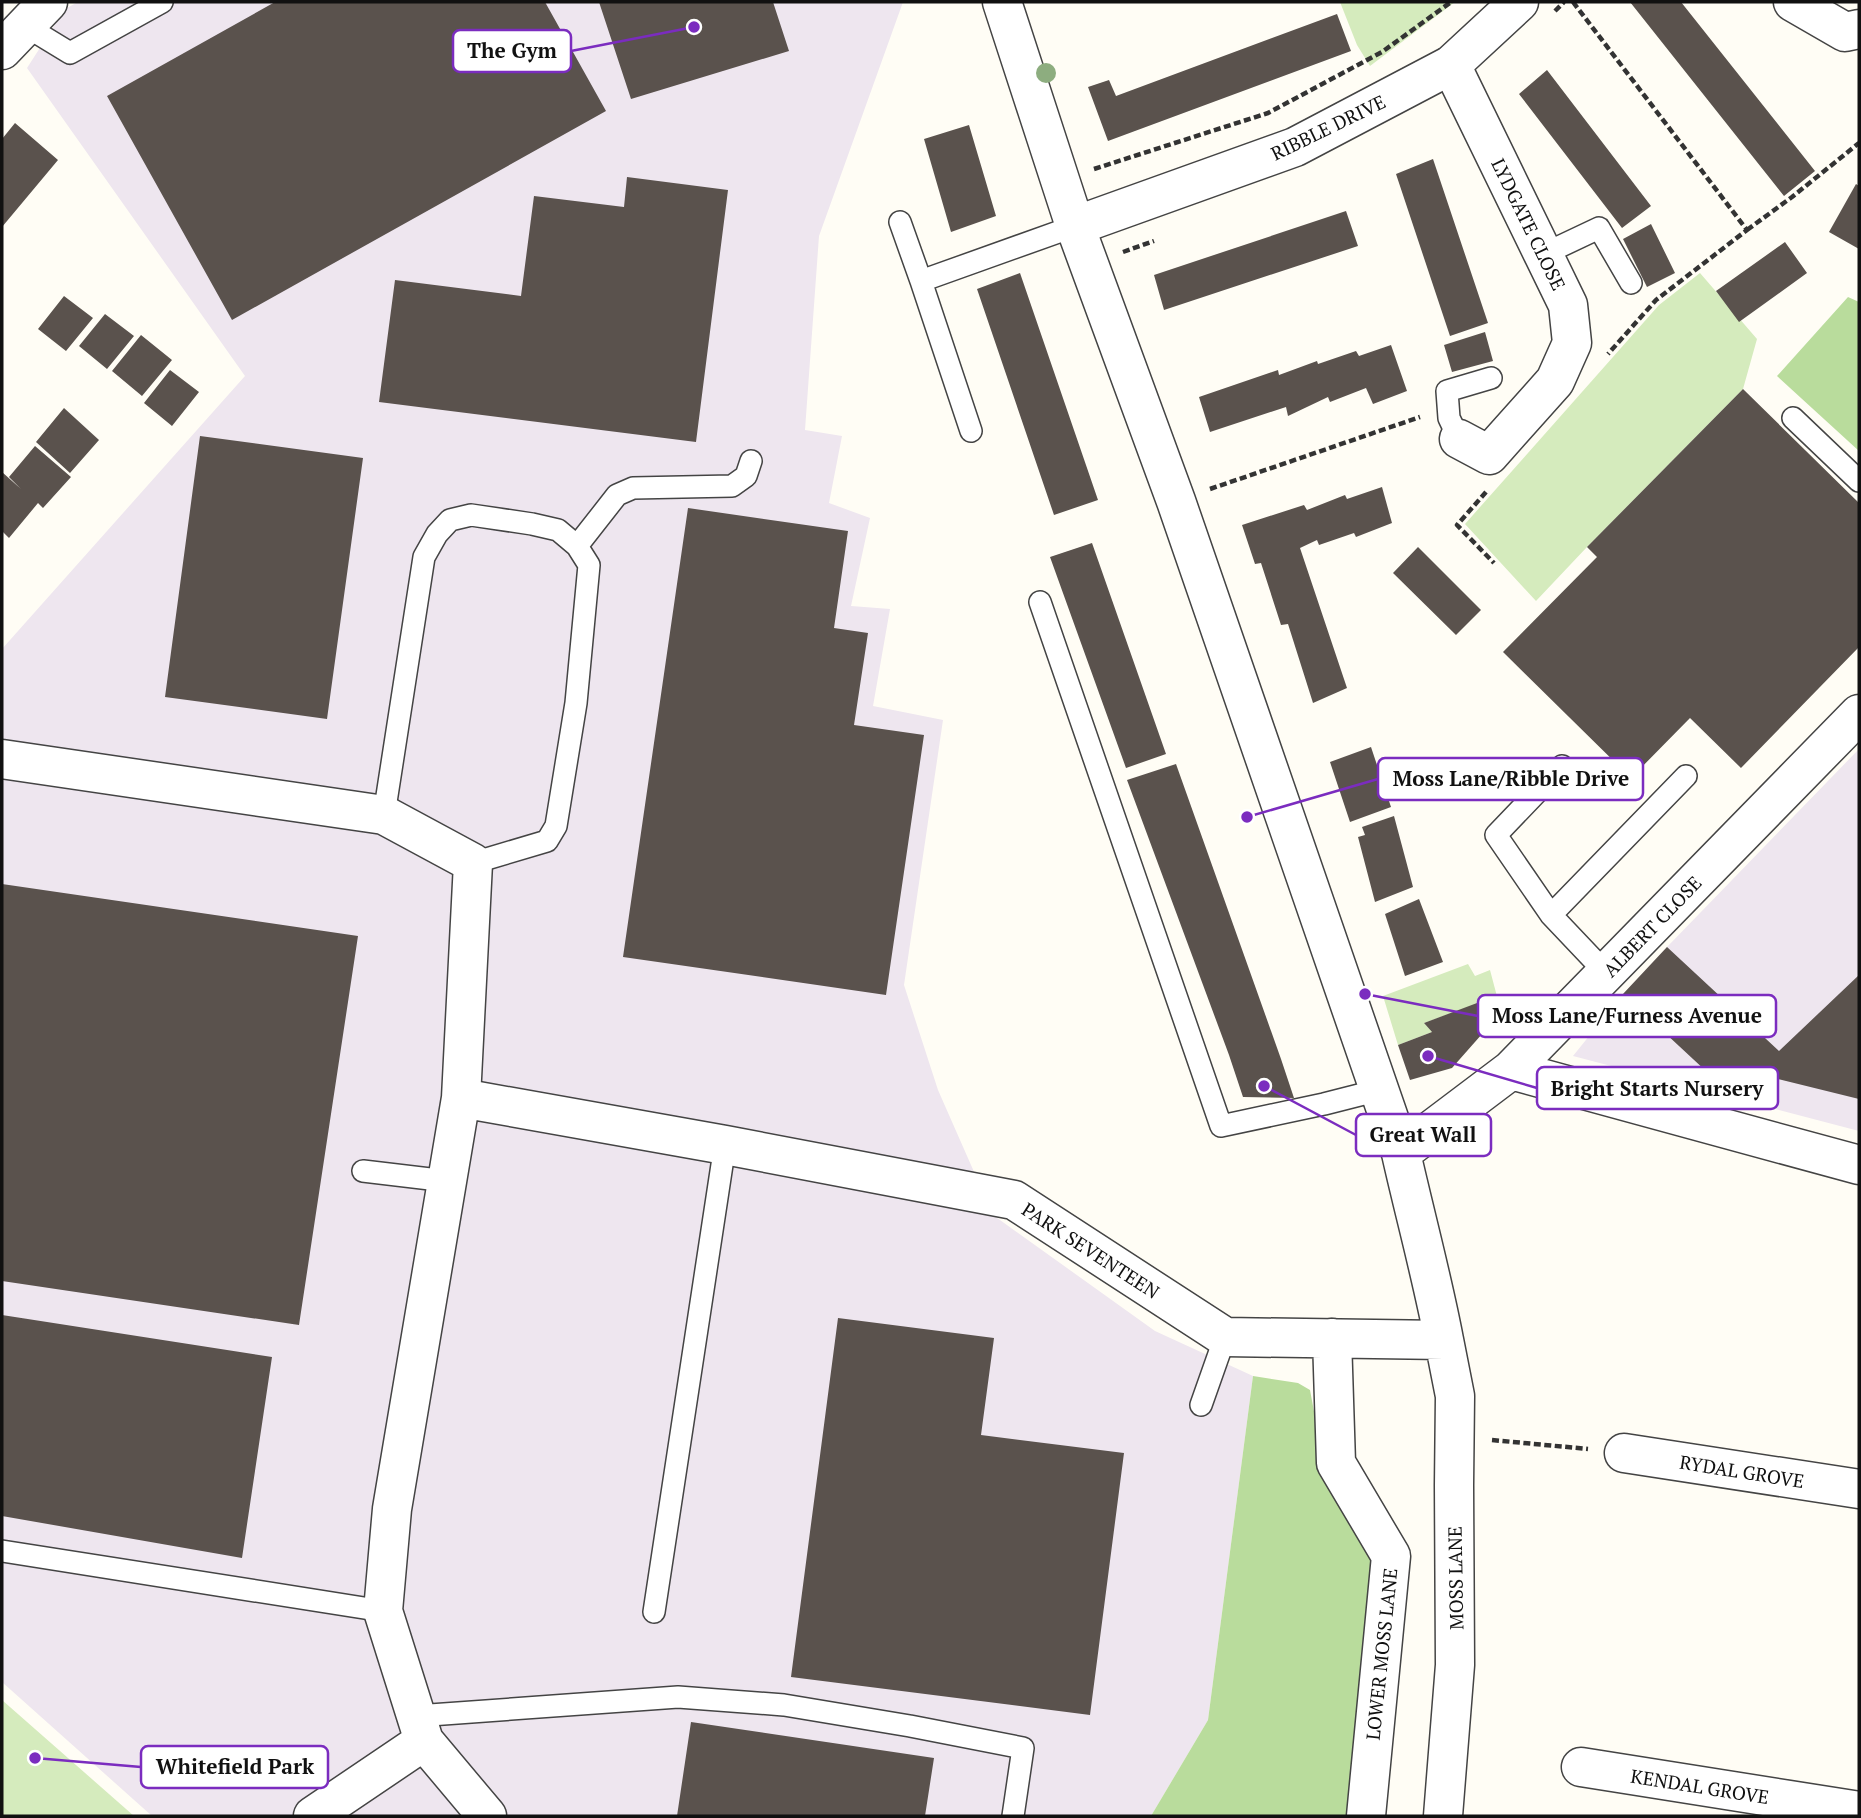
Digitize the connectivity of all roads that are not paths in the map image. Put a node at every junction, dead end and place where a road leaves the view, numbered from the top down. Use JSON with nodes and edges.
{"nodes":[{"id":1,"x":162,"y":2,"type":"edge"},
{"id":2,"x":1002,"y":2,"type":"edge"},
{"id":3,"x":1519,"y":2,"type":"edge"},
{"id":4,"x":1793,"y":2,"type":"edge"},
{"id":5,"x":25,"y":25,"type":"edge"},
{"id":6,"x":1859,"y":29,"type":"edge"},
{"id":7,"x":1451,"y":65,"type":"junction"},
{"id":8,"x":901,"y":222,"type":"dead end"},
{"id":9,"x":1075,"y":226,"type":"junction"},
{"id":10,"x":1544,"y":254,"type":"junction"},
{"id":11,"x":921,"y":281,"type":"junction"},
{"id":12,"x":1631,"y":283,"type":"dead end"},
{"id":13,"x":1491,"y":378,"type":"dead end"},
{"id":14,"x":1793,"y":418,"type":"dead end"},
{"id":15,"x":1454,"y":423,"type":"joint"},
{"id":16,"x":971,"y":431,"type":"dead end"},
{"id":17,"x":751,"y":461,"type":"dead end"},
{"id":18,"x":1859,"y":481,"type":"edge"},
{"id":19,"x":577,"y":547,"type":"junction"},
{"id":20,"x":1040,"y":601,"type":"dead end"},
{"id":21,"x":1859,"y":715,"type":"edge"},
{"id":22,"x":2,"y":759,"type":"edge"},
{"id":23,"x":1562,"y":765,"type":"dead end"},
{"id":24,"x":1686,"y":776,"type":"dead end"},
{"id":25,"x":384,"y":815,"type":"junction"},
{"id":26,"x":472,"y":863,"type":"junction"},
{"id":27,"x":1551,"y":915,"type":"junction"},
{"id":28,"x":1606,"y":974,"type":"junction"},
{"id":29,"x":1511,"y":1069,"type":"junction"},
{"id":30,"x":1379,"y":1090,"type":"junction"},
{"id":31,"x":461,"y":1098,"type":"junction"},
{"id":32,"x":725,"y":1145,"type":"junction"},
{"id":33,"x":1401,"y":1153,"type":"junction"},
{"id":34,"x":1859,"y":1165,"type":"edge"},
{"id":35,"x":363,"y":1171,"type":"dead end"},
{"id":36,"x":447,"y":1181,"type":"junction"},
{"id":37,"x":1225,"y":1337,"type":"junction"},
{"id":38,"x":1332,"y":1338,"type":"junction"},
{"id":39,"x":1444,"y":1340,"type":"junction"},
{"id":40,"x":1201,"y":1405,"type":"dead end"},
{"id":41,"x":1624,"y":1453,"type":"road end"},
{"id":42,"x":1859,"y":1489,"type":"edge"},
{"id":43,"x":2,"y":1551,"type":"edge"},
{"id":44,"x":383,"y":1611,"type":"junction"},
{"id":45,"x":654,"y":1612,"type":"dead end"},
{"id":46,"x":420,"y":1729,"type":"junction"},
{"id":47,"x":1581,"y":1767,"type":"dead end"},
{"id":48,"x":1859,"y":1811,"type":"edge"},
{"id":49,"x":313,"y":1816,"type":"edge"},
{"id":50,"x":487,"y":1816,"type":"edge"},
{"id":51,"x":1013,"y":1816,"type":"edge"},
{"id":52,"x":1366,"y":1816,"type":"edge"},
{"id":53,"x":1443,"y":1816,"type":"edge"}],
"edges":[{"from":1,"to":5,"type":"lane"},
{"from":2,"to":9,"type":"street"},
{"from":3,"to":7,"type":"street","name":"RIBBLE DRIVE"},
{"from":4,"to":6,"type":"street"},
{"from":7,"to":9,"type":"street","name":"RIBBLE DRIVE"},
{"from":7,"to":10,"type":"street","name":"LYDGATE CLOSE"},
{"from":8,"to":11,"type":"lane"},
{"from":9,"to":11,"type":"lane"},
{"from":9,"to":30,"type":"street"},
{"from":10,"to":12,"type":"lane"},
{"from":10,"to":15,"type":"street","name":"LYDGATE CLOSE"},
{"from":11,"to":16,"type":"lane"},
{"from":13,"to":15,"type":"lane"},
{"from":14,"to":18,"type":"lane"},
{"from":17,"to":19,"type":"lane"},
{"from":19,"to":25,"type":"lane"},
{"from":19,"to":26,"type":"lane"},
{"from":20,"to":30,"type":"lane"},
{"from":21,"to":28,"type":"street","name":"ALBERT CLOSE"},
{"from":22,"to":25,"type":"street"},
{"from":23,"to":27,"type":"lane"},
{"from":24,"to":27,"type":"lane"},
{"from":25,"to":26,"type":"street"},
{"from":26,"to":31,"type":"street"},
{"from":27,"to":28,"type":"lane"},
{"from":28,"to":29,"type":"street","name":"ALBERT CLOSE"},
{"from":29,"to":33,"type":"street","name":"ALBERT CLOSE"},
{"from":29,"to":34,"type":"street"},
{"from":30,"to":33,"type":"street"},
{"from":31,"to":32,"type":"street","name":"PARK SEVENTEEN"},
{"from":31,"to":36,"type":"street"},
{"from":32,"to":37,"type":"street","name":"PARK SEVENTEEN"},
{"from":32,"to":45,"type":"lane"},
{"from":33,"to":39,"type":"street"},
{"from":35,"to":36,"type":"lane"},
{"from":36,"to":44,"type":"street"},
{"from":37,"to":38,"type":"street"},
{"from":37,"to":40,"type":"lane"},
{"from":38,"to":39,"type":"street"},
{"from":38,"to":52,"type":"street","name":"LOWER MOSS LANE"},
{"from":39,"to":53,"type":"street","name":"MOSS LANE"},
{"from":41,"to":42,"type":"street","name":"RYDAL GROVE"},
{"from":43,"to":44,"type":"lane"},
{"from":44,"to":46,"type":"street"},
{"from":46,"to":49,"type":"street"},
{"from":46,"to":50,"type":"street"},
{"from":46,"to":51,"type":"lane"},
{"from":47,"to":48,"type":"street","name":"KENDAL GROVE"}]}
